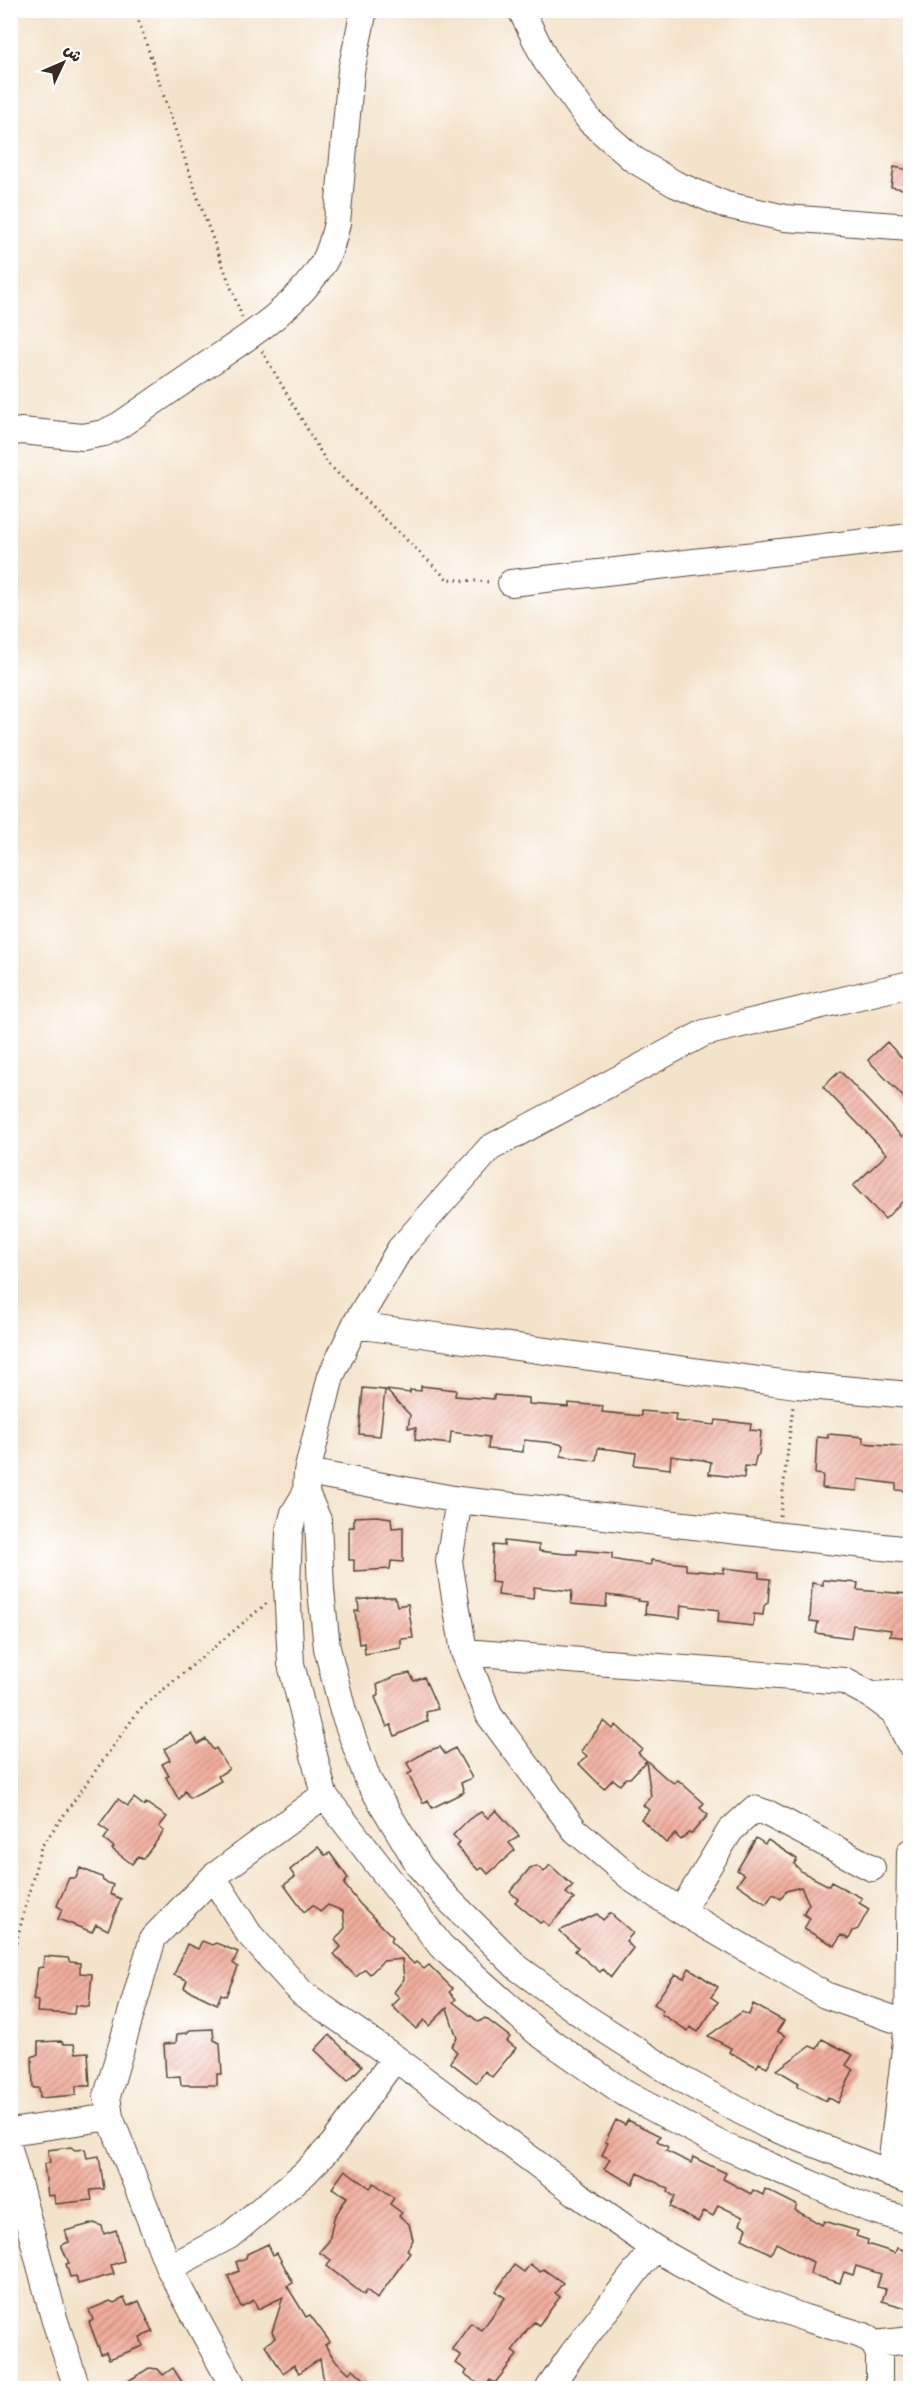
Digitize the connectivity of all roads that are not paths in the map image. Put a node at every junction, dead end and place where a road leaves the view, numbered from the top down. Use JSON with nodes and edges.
{"nodes":[{"id":1,"x":364,"y":10,"type":"edge"},
{"id":2,"x":521,"y":10,"type":"edge"},
{"id":3,"x":910,"y":227,"type":"edge"},
{"id":4,"x":10,"y":433,"type":"edge"},
{"id":5,"x":910,"y":537,"type":"edge"},
{"id":6,"x":511,"y":583,"type":"dead end"},
{"id":7,"x":910,"y":984,"type":"edge"},
{"id":8,"x":355,"y":1325,"type":"junction"},
{"id":9,"x":910,"y":1395,"type":"edge"},
{"id":10,"x":307,"y":1483,"type":"junction"},
{"id":11,"x":459,"y":1500,"type":"junction"},
{"id":12,"x":910,"y":1550,"type":"edge"},
{"id":13,"x":464,"y":1652,"type":"junction"},
{"id":14,"x":910,"y":1693,"type":"edge"},
{"id":15,"x":871,"y":1695,"type":"junction"},
{"id":16,"x":910,"y":1744,"type":"edge"},
{"id":17,"x":324,"y":1795,"type":"junction"},
{"id":18,"x":910,"y":1852,"type":"edge"},
{"id":19,"x":872,"y":1868,"type":"dead end"},
{"id":20,"x":213,"y":1877,"type":"junction"},
{"id":21,"x":681,"y":1911,"type":"junction"},
{"id":22,"x":498,"y":1948,"type":"junction"},
{"id":23,"x":472,"y":1973,"type":"junction"},
{"id":24,"x":908,"y":2024,"type":"junction"},
{"id":25,"x":395,"y":2058,"type":"junction"},
{"id":26,"x":110,"y":2117,"type":"junction"},
{"id":27,"x":10,"y":2132,"type":"edge"},
{"id":28,"x":10,"y":2152,"type":"edge"},
{"id":29,"x":900,"y":2178,"type":"edge"},
{"id":30,"x":910,"y":2221,"type":"edge"},
{"id":31,"x":654,"y":2248,"type":"junction"},
{"id":32,"x":169,"y":2268,"type":"junction"},
{"id":33,"x":910,"y":2340,"type":"edge"},
{"id":34,"x":874,"y":2344,"type":"junction"},
{"id":35,"x":78,"y":2388,"type":"edge"},
{"id":36,"x":234,"y":2388,"type":"edge"},
{"id":37,"x":549,"y":2388,"type":"edge"},
{"id":38,"x":879,"y":2388,"type":"edge"}],
"edges":[{"from":1,"to":4,"type":"street"},
{"from":2,"to":3,"type":"street"},
{"from":5,"to":6,"type":"street"},
{"from":7,"to":8,"type":"street"},
{"from":8,"to":9,"type":"street"},
{"from":8,"to":10,"type":"street"},
{"from":10,"to":11,"type":"street"},
{"from":10,"to":17,"type":"street"},
{"from":10,"to":22,"type":"street"},
{"from":11,"to":12,"type":"street"},
{"from":11,"to":13,"type":"street"},
{"from":13,"to":15,"type":"street"},
{"from":13,"to":21,"type":"street"},
{"from":14,"to":15,"type":"street"},
{"from":15,"to":16,"type":"street"},
{"from":17,"to":20,"type":"street"},
{"from":17,"to":23,"type":"street"},
{"from":18,"to":24,"type":"street"},
{"from":19,"to":21,"type":"street"},
{"from":20,"to":25,"type":"street"},
{"from":20,"to":26,"type":"street"},
{"from":21,"to":24,"type":"street"},
{"from":22,"to":23,"type":"street"},
{"from":22,"to":29,"type":"street"},
{"from":23,"to":30,"type":"street"},
{"from":24,"to":29,"type":"street"},
{"from":25,"to":31,"type":"street"},
{"from":25,"to":32,"type":"street"},
{"from":26,"to":27,"type":"street"},
{"from":26,"to":32,"type":"street"},
{"from":28,"to":35,"type":"street"},
{"from":31,"to":34,"type":"street"},
{"from":31,"to":37,"type":"street"},
{"from":32,"to":36,"type":"street"},
{"from":33,"to":34,"type":"street"},
{"from":34,"to":38,"type":"street"}]}
